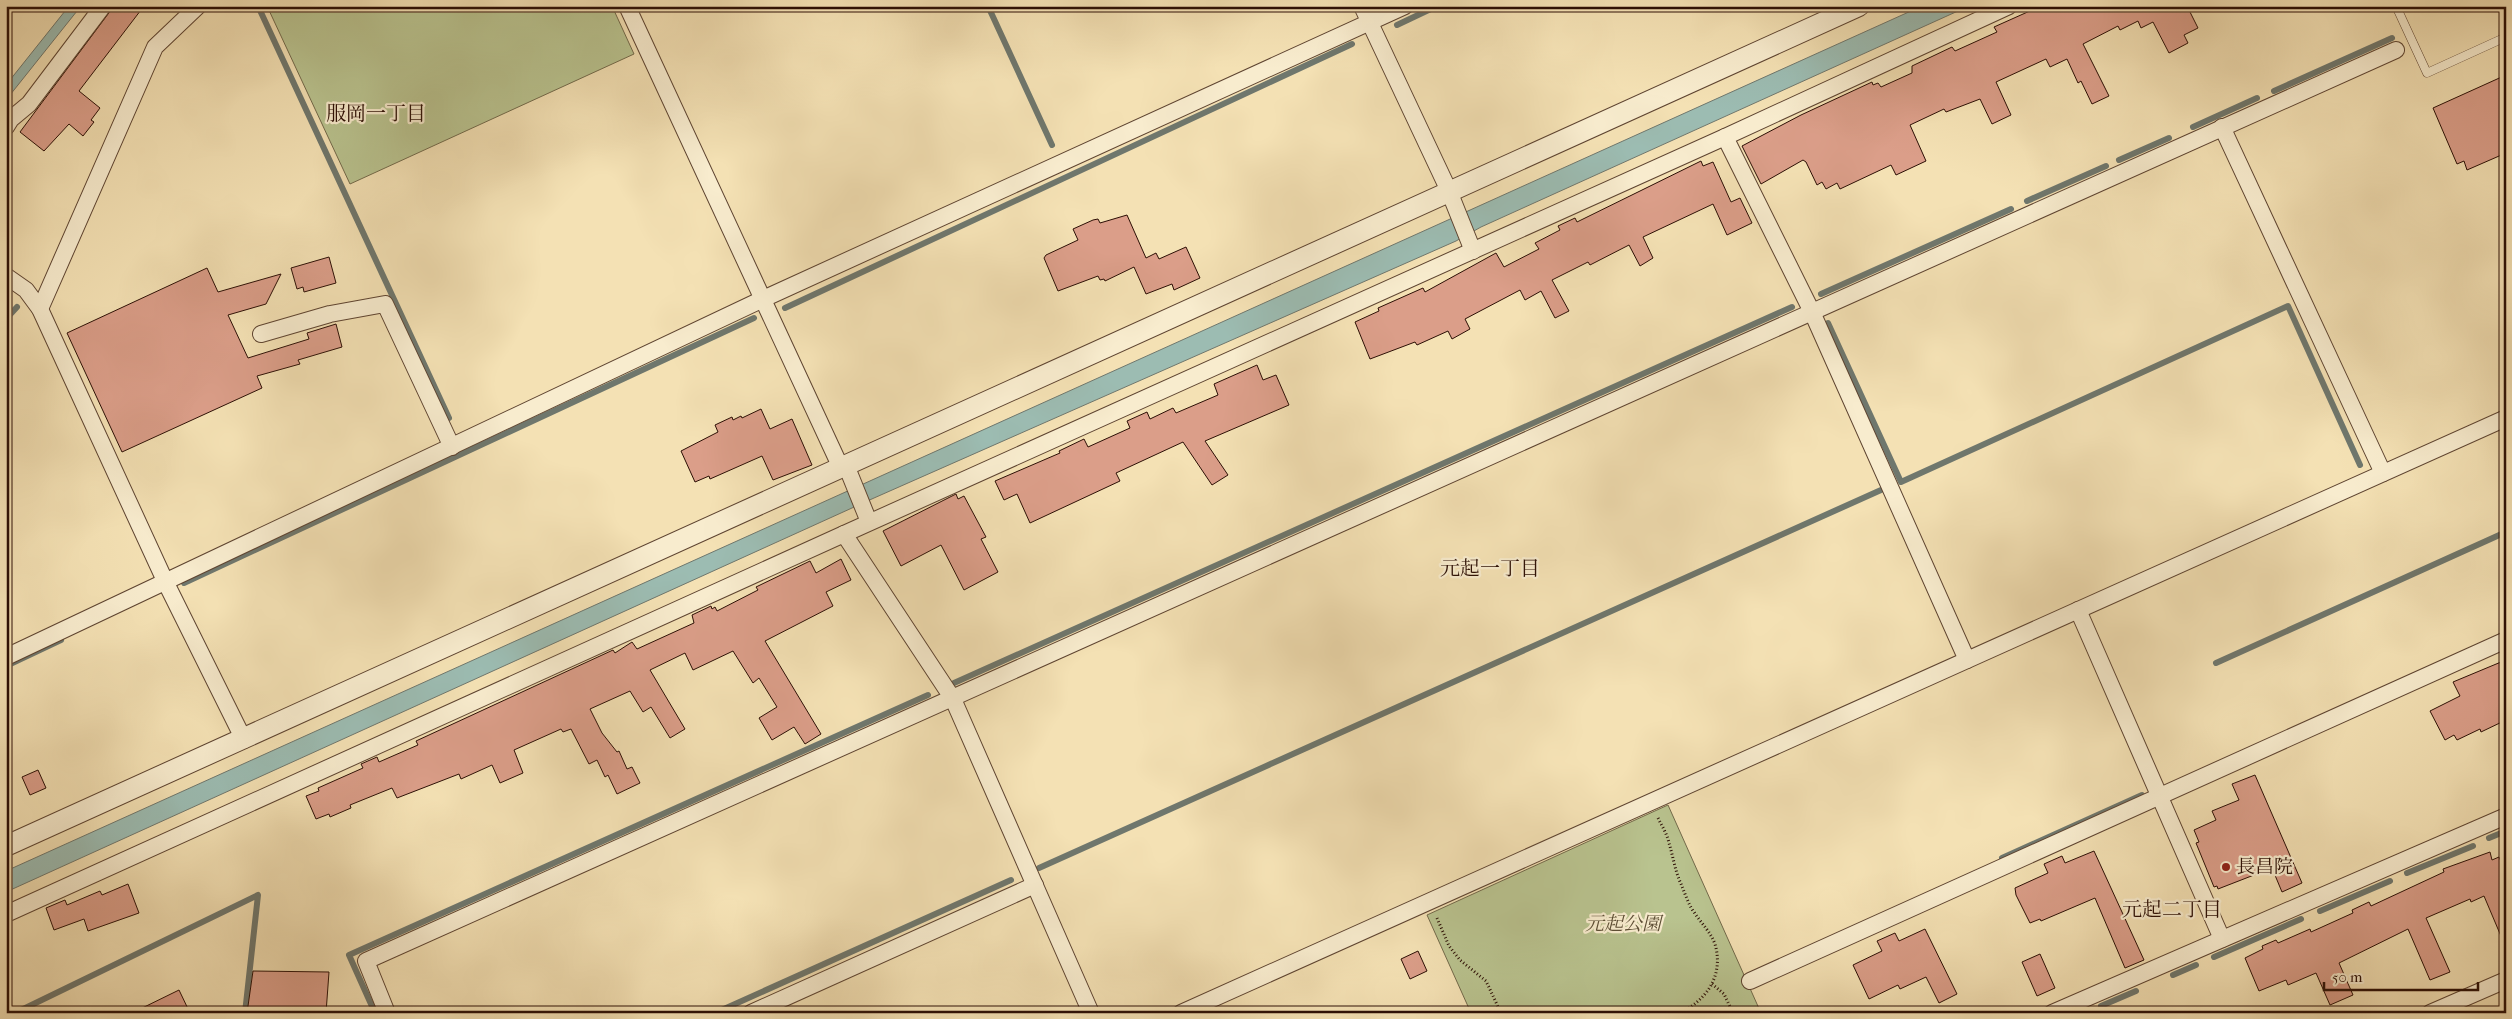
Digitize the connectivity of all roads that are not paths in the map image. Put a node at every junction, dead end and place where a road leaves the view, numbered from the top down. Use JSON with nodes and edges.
{"nodes":[{"id":1,"x":103,"y":6,"type":"edge"},
{"id":2,"x":198,"y":6,"type":"edge"},
{"id":3,"x":627,"y":6,"type":"edge"},
{"id":4,"x":1362,"y":6,"type":"edge"},
{"id":5,"x":1405,"y":6,"type":"edge"},
{"id":6,"x":1859,"y":6,"type":"edge"},
{"id":7,"x":2009,"y":6,"type":"edge"},
{"id":8,"x":2396,"y":6,"type":"edge"},
{"id":9,"x":1370,"y":23,"type":"junction"},
{"id":10,"x":2506,"y":36,"type":"edge"},
{"id":11,"x":2396,"y":50,"type":"dead end"},
{"id":12,"x":6,"y":127,"type":"edge"},
{"id":13,"x":2222,"y":127,"type":"junction"},
{"id":14,"x":1725,"y":137,"type":"junction"},
{"id":15,"x":1451,"y":197,"type":"junction"},
{"id":16,"x":1471,"y":246,"type":"junction"},
{"id":17,"x":6,"y":276,"type":"edge"},
{"id":18,"x":763,"y":299,"type":"junction"},
{"id":19,"x":40,"y":309,"type":"junction"},
{"id":20,"x":1812,"y":312,"type":"junction"},
{"id":21,"x":261,"y":334,"type":"dead end"},
{"id":22,"x":2506,"y":418,"type":"edge"},
{"id":23,"x":452,"y":447,"type":"junction"},
{"id":24,"x":846,"y":470,"type":"junction"},
{"id":25,"x":2383,"y":473,"type":"junction"},
{"id":26,"x":868,"y":518,"type":"junction"},
{"id":27,"x":844,"y":534,"type":"junction"},
{"id":28,"x":166,"y":583,"type":"junction"},
{"id":29,"x":2078,"y":610,"type":"junction"},
{"id":30,"x":2506,"y":640,"type":"edge"},
{"id":31,"x":6,"y":657,"type":"edge"},
{"id":32,"x":1967,"y":660,"type":"junction"},
{"id":33,"x":953,"y":699,"type":"junction"},
{"id":34,"x":244,"y":740,"type":"junction"},
{"id":35,"x":2159,"y":797,"type":"junction"},
{"id":36,"x":2506,"y":816,"type":"edge"},
{"id":37,"x":6,"y":846,"type":"edge"},
{"id":38,"x":1035,"y":885,"type":"junction"},
{"id":39,"x":6,"y":914,"type":"edge"},
{"id":40,"x":2222,"y":939,"type":"junction"},
{"id":41,"x":1750,"y":980,"type":"dead end"},
{"id":42,"x":2506,"y":980,"type":"edge"},
{"id":43,"x":1190,"y":1011,"type":"edge"},
{"id":44,"x":387,"y":1013,"type":"edge"},
{"id":45,"x":750,"y":1013,"type":"edge"},
{"id":46,"x":1091,"y":1013,"type":"edge"},
{"id":47,"x":2052,"y":1013,"type":"edge"},
{"id":48,"x":2430,"y":1013,"type":"edge"}],
"edges":[{"from":1,"to":12,"type":"street"},
{"from":2,"to":19,"type":"street"},
{"from":3,"to":18,"type":"street"},
{"from":4,"to":9,"type":"street"},
{"from":5,"to":9,"type":"street"},
{"from":6,"to":15,"type":"street"},
{"from":7,"to":14,"type":"street"},
{"from":8,"to":10,"type":"lane"},
{"from":9,"to":15,"type":"street"},
{"from":9,"to":18,"type":"street"},
{"from":11,"to":13,"type":"street"},
{"from":13,"to":20,"type":"street"},
{"from":13,"to":25,"type":"street"},
{"from":14,"to":16,"type":"street"},
{"from":14,"to":20,"type":"street"},
{"from":15,"to":16,"type":"street"},
{"from":15,"to":24,"type":"street"},
{"from":16,"to":26,"type":"street"},
{"from":17,"to":19,"type":"street"},
{"from":18,"to":23,"type":"street"},
{"from":18,"to":24,"type":"street"},
{"from":19,"to":28,"type":"street"},
{"from":20,"to":32,"type":"street"},
{"from":20,"to":33,"type":"street"},
{"from":21,"to":23,"type":"street"},
{"from":22,"to":25,"type":"street"},
{"from":23,"to":28,"type":"street"},
{"from":24,"to":26,"type":"street"},
{"from":24,"to":34,"type":"street"},
{"from":25,"to":29,"type":"street"},
{"from":26,"to":27,"type":"street"},
{"from":27,"to":33,"type":"street"},
{"from":27,"to":39,"type":"street"},
{"from":28,"to":31,"type":"street"},
{"from":28,"to":34,"type":"street"},
{"from":29,"to":32,"type":"street"},
{"from":29,"to":35,"type":"street"},
{"from":30,"to":35,"type":"street"},
{"from":32,"to":43,"type":"street"},
{"from":33,"to":38,"type":"street"},
{"from":33,"to":44,"type":"street"},
{"from":34,"to":37,"type":"street"},
{"from":35,"to":40,"type":"street"},
{"from":35,"to":41,"type":"street"},
{"from":36,"to":40,"type":"street"},
{"from":38,"to":45,"type":"street"},
{"from":38,"to":46,"type":"street"},
{"from":40,"to":47,"type":"street"},
{"from":42,"to":48,"type":"street"}]}
